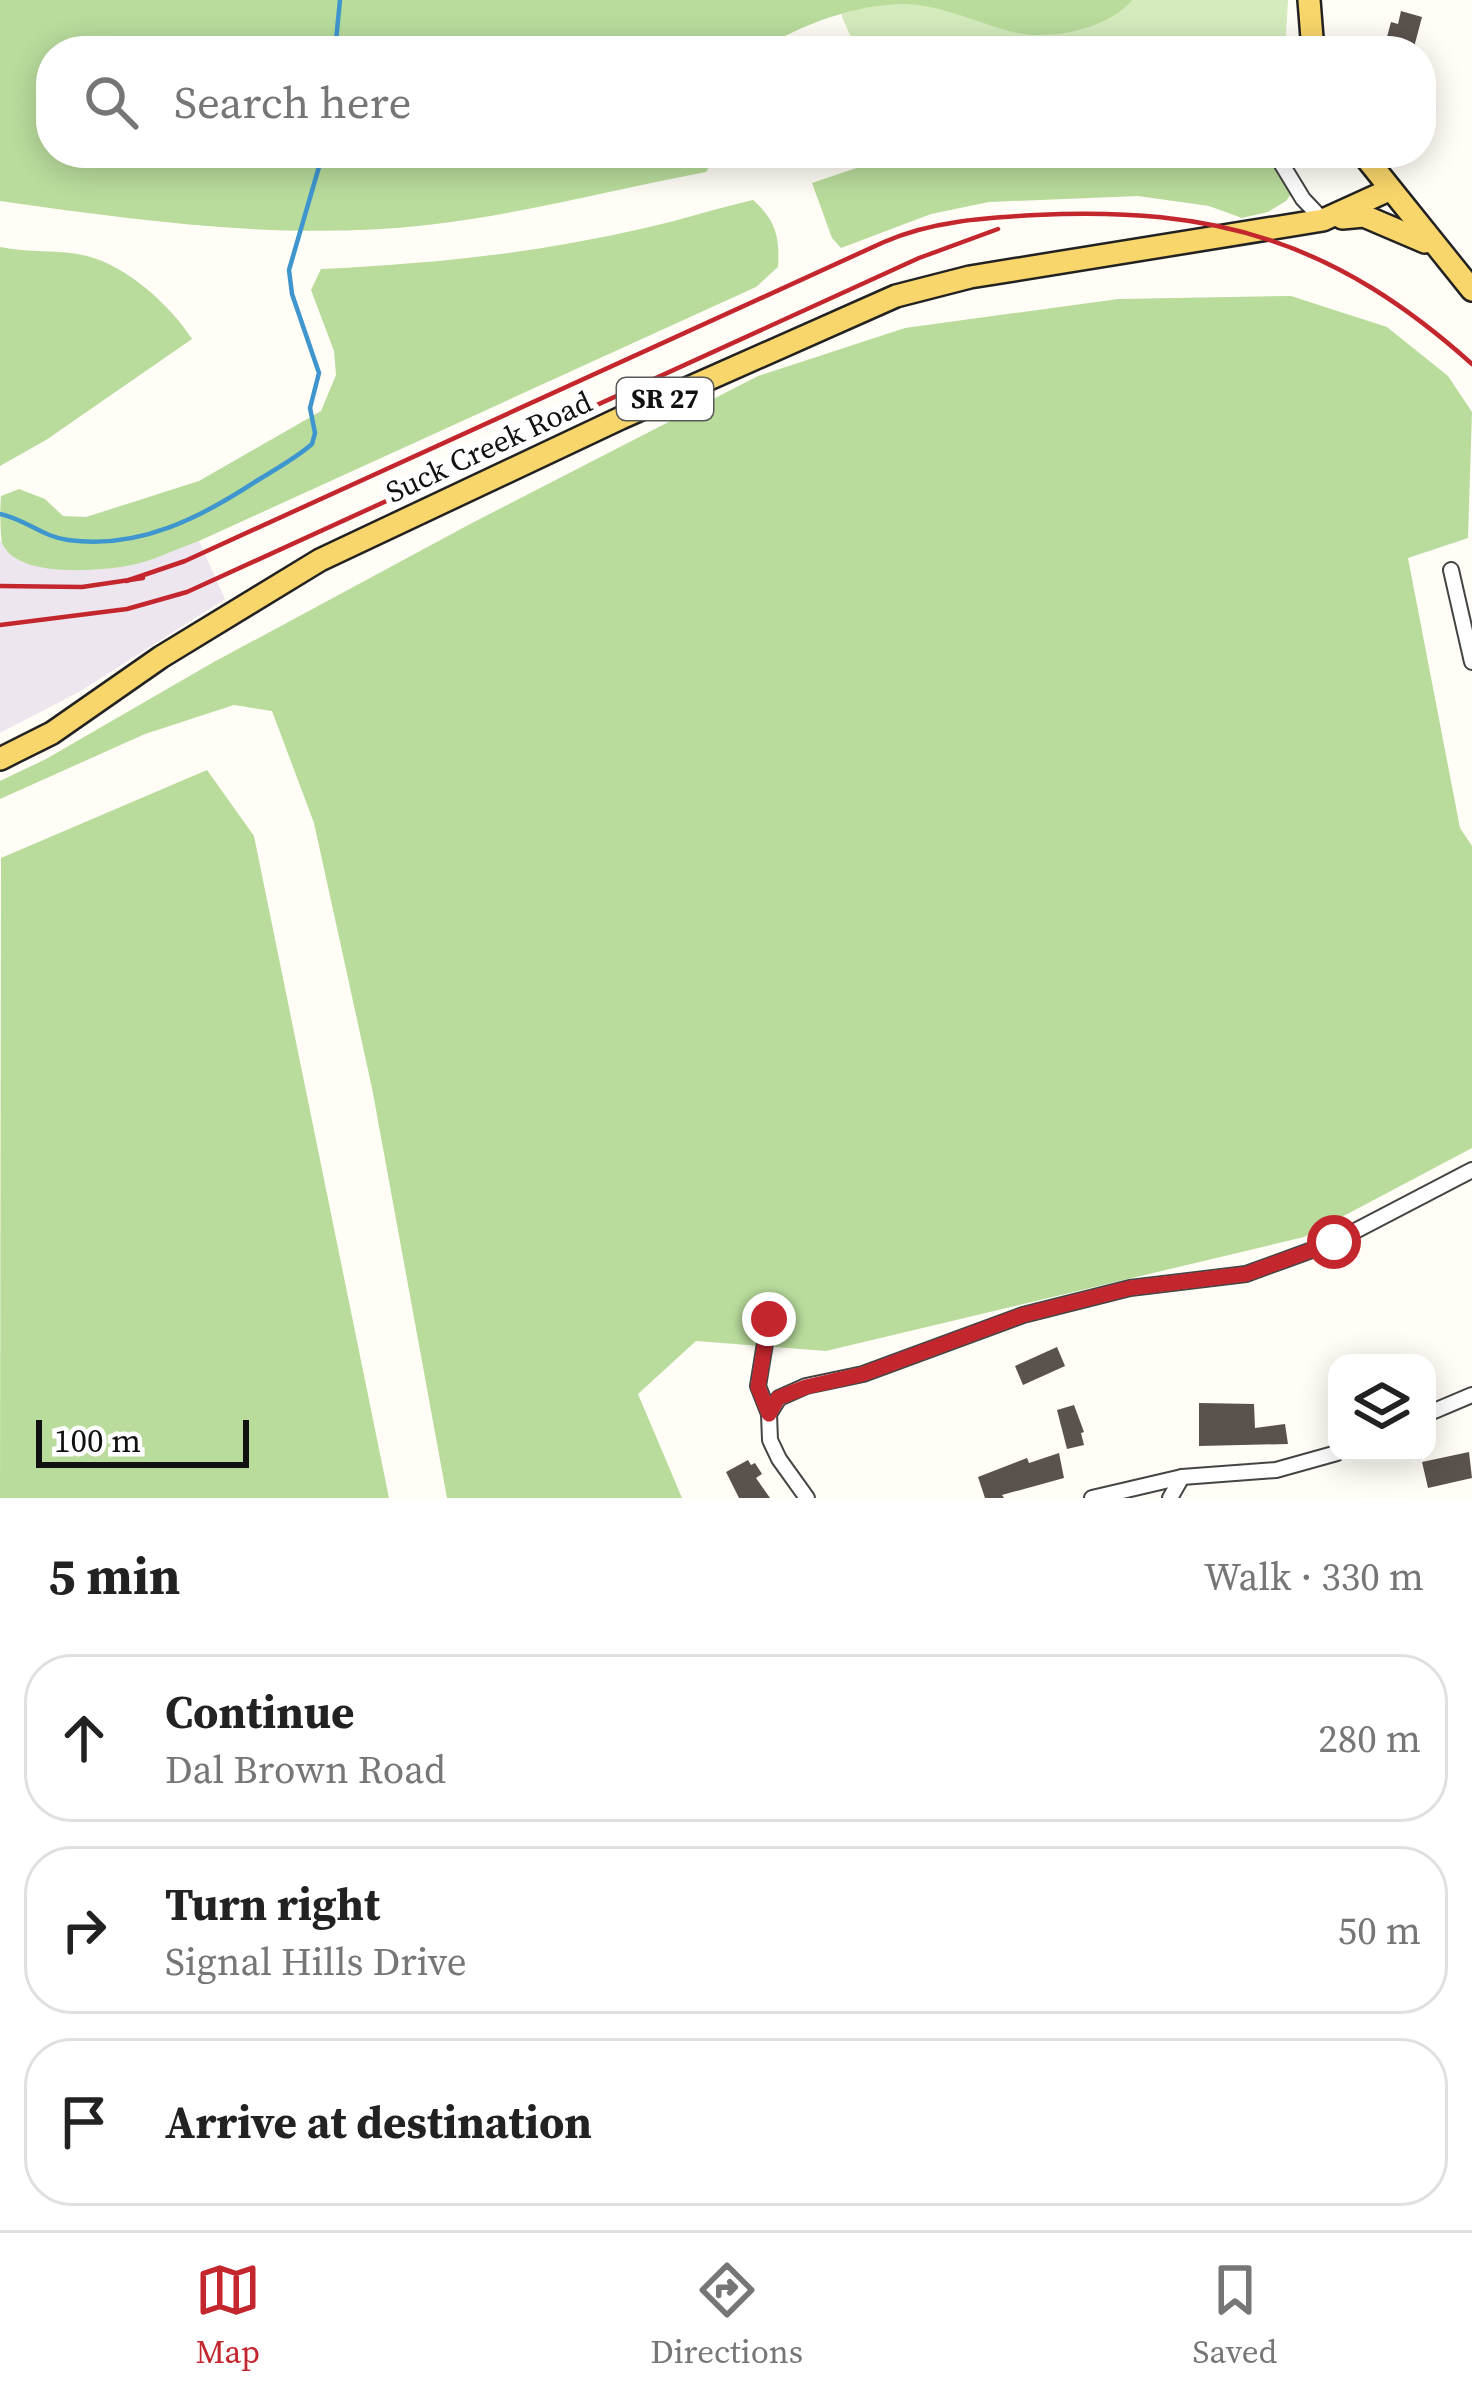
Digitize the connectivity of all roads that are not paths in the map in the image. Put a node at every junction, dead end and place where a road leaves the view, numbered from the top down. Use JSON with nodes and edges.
{"nodes":[{"id":1,"x":1309,"y":0,"type":"edge"},
{"id":2,"x":1312,"y":36,"type":"edge"},
{"id":3,"x":1284,"y":168,"type":"edge"},
{"id":4,"x":1373,"y":168,"type":"edge"},
{"id":5,"x":1388,"y":190,"type":"junction"},
{"id":6,"x":1323,"y":220,"type":"junction"},
{"id":7,"x":1436,"y":247,"type":"junction"},
{"id":8,"x":1472,"y":290,"type":"edge"},
{"id":9,"x":1451,"y":570,"type":"dead end"},
{"id":10,"x":1472,"y":662,"type":"edge"},
{"id":11,"x":0,"y":759,"type":"edge"},
{"id":12,"x":1472,"y":1170,"type":"edge"},
{"id":13,"x":769,"y":1319,"type":"dead end"},
{"id":14,"x":1472,"y":1395,"type":"edge"},
{"id":15,"x":1436,"y":1410,"type":"edge"},
{"id":16,"x":769,"y":1414,"type":"junction"},
{"id":17,"x":1328,"y":1456,"type":"edge"},
{"id":18,"x":1182,"y":1477,"type":"junction"},
{"id":19,"x":807,"y":1498,"type":"edge"},
{"id":20,"x":1092,"y":1498,"type":"edge"},
{"id":21,"x":1170,"y":1498,"type":"edge"}],
"edges":[{"from":1,"to":2,"type":"main road"},
{"from":3,"to":6,"type":"street"},
{"from":4,"to":5,"type":"main road"},
{"from":5,"to":6,"type":"main road","name":"Suck Creek Road","number":"SR 27"},
{"from":5,"to":7,"type":"main road"},
{"from":6,"to":7,"type":"main road"},
{"from":6,"to":11,"type":"main road","name":"Suck Creek Road","number":"SR 27"},
{"from":7,"to":8,"type":"main road"},
{"from":9,"to":10,"type":"street"},
{"from":12,"to":16,"type":"street"},
{"from":13,"to":16,"type":"street"},
{"from":14,"to":15,"type":"street"},
{"from":16,"to":19,"type":"street"},
{"from":17,"to":18,"type":"street"},
{"from":18,"to":20,"type":"street"},
{"from":18,"to":21,"type":"street"}]}
